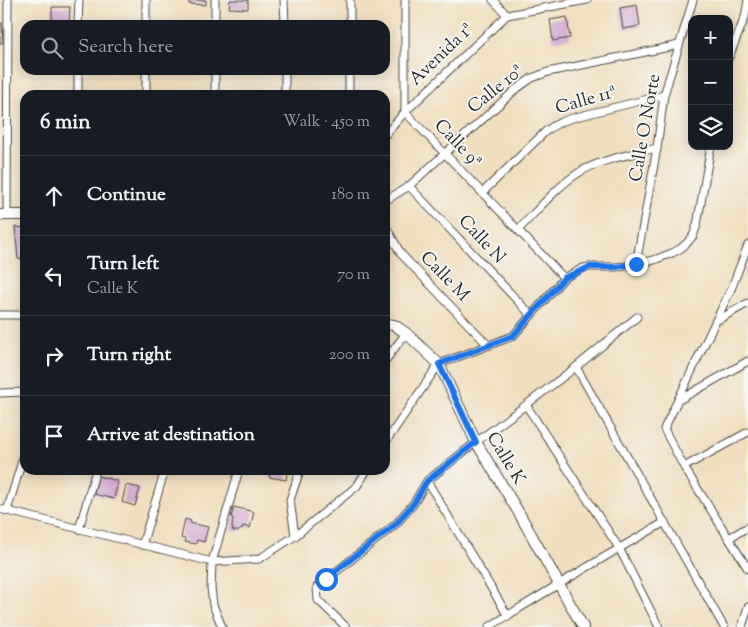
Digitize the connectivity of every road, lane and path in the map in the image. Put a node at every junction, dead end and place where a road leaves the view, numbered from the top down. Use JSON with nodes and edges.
{"nodes":[{"id":1,"x":8,"y":0,"type":"edge"},
{"id":2,"x":79,"y":0,"type":"edge"},
{"id":3,"x":146,"y":0,"type":"edge"},
{"id":4,"x":215,"y":0,"type":"edge"},
{"id":5,"x":284,"y":0,"type":"edge"},
{"id":6,"x":350,"y":0,"type":"edge"},
{"id":7,"x":405,"y":0,"type":"edge"},
{"id":8,"x":493,"y":0,"type":"edge"},
{"id":9,"x":587,"y":0,"type":"edge"},
{"id":10,"x":693,"y":0,"type":"edge"},
{"id":11,"x":748,"y":0,"type":"edge"},
{"id":12,"x":507,"y":15,"type":"junction"},
{"id":13,"x":78,"y":20,"type":"edge"},
{"id":14,"x":146,"y":20,"type":"edge"},
{"id":15,"x":215,"y":20,"type":"edge"},
{"id":16,"x":284,"y":20,"type":"edge"},
{"id":17,"x":350,"y":20,"type":"edge"},
{"id":18,"x":678,"y":46,"type":"junction"},
{"id":19,"x":733,"y":47,"type":"edge"},
{"id":20,"x":78,"y":75,"type":"edge"},
{"id":21,"x":146,"y":75,"type":"edge"},
{"id":22,"x":215,"y":75,"type":"edge"},
{"id":23,"x":285,"y":75,"type":"edge"},
{"id":24,"x":349,"y":75,"type":"edge"},
{"id":25,"x":78,"y":90,"type":"edge"},
{"id":26,"x":146,"y":90,"type":"edge"},
{"id":27,"x":214,"y":90,"type":"edge"},
{"id":28,"x":285,"y":90,"type":"edge"},
{"id":29,"x":349,"y":90,"type":"edge"},
{"id":30,"x":664,"y":95,"type":"junction"},
{"id":31,"x":405,"y":112,"type":"junction"},
{"id":32,"x":390,"y":129,"type":"edge"},
{"id":33,"x":4,"y":146,"type":"edge"},
{"id":34,"x":657,"y":148,"type":"junction"},
{"id":35,"x":710,"y":150,"type":"edge"},
{"id":36,"x":445,"y":153,"type":"junction"},
{"id":37,"x":409,"y":186,"type":"junction"},
{"id":38,"x":482,"y":193,"type":"junction"},
{"id":39,"x":390,"y":198,"type":"edge"},
{"id":40,"x":3,"y":215,"type":"edge"},
{"id":41,"x":20,"y":215,"type":"edge"},
{"id":42,"x":518,"y":230,"type":"junction"},
{"id":43,"x":390,"y":234,"type":"edge"},
{"id":44,"x":748,"y":245,"type":"edge"},
{"id":45,"x":636,"y":264,"type":"junction"},
{"id":46,"x":564,"y":278,"type":"junction"},
{"id":47,"x":748,"y":303,"type":"edge"},
{"id":48,"x":0,"y":315,"type":"edge"},
{"id":49,"x":20,"y":315,"type":"edge"},
{"id":50,"x":531,"y":315,"type":"junction"},
{"id":51,"x":637,"y":317,"type":"dead end"},
{"id":52,"x":716,"y":322,"type":"junction"},
{"id":53,"x":390,"y":324,"type":"edge"},
{"id":54,"x":406,"y":333,"type":"junction"},
{"id":55,"x":488,"y":345,"type":"junction"},
{"id":56,"x":390,"y":354,"type":"edge"},
{"id":57,"x":748,"y":361,"type":"edge"},
{"id":58,"x":439,"y":364,"type":"junction"},
{"id":59,"x":576,"y":367,"type":"junction"},
{"id":60,"x":0,"y":392,"type":"edge"},
{"id":61,"x":20,"y":392,"type":"edge"},
{"id":62,"x":678,"y":400,"type":"junction"},
{"id":63,"x":526,"y":405,"type":"junction"},
{"id":64,"x":748,"y":432,"type":"edge"},
{"id":65,"x":390,"y":437,"type":"edge"},
{"id":66,"x":476,"y":442,"type":"junction"},
{"id":67,"x":20,"y":464,"type":"edge"},
{"id":68,"x":684,"y":467,"type":"junction"},
{"id":69,"x":95,"y":475,"type":"edge"},
{"id":70,"x":163,"y":475,"type":"edge"},
{"id":71,"x":238,"y":475,"type":"edge"},
{"id":72,"x":299,"y":475,"type":"edge"},
{"id":73,"x":364,"y":475,"type":"edge"},
{"id":74,"x":427,"y":481,"type":"junction"},
{"id":75,"x":3,"y":510,"type":"edge"},
{"id":76,"x":665,"y":522,"type":"junction"},
{"id":77,"x":748,"y":527,"type":"edge"},
{"id":78,"x":79,"y":529,"type":"junction"},
{"id":79,"x":295,"y":536,"type":"junction"},
{"id":80,"x":729,"y":538,"type":"junction"},
{"id":81,"x":142,"y":545,"type":"junction"},
{"id":82,"x":619,"y":548,"type":"junction"},
{"id":83,"x":212,"y":562,"type":"junction"},
{"id":84,"x":748,"y":569,"type":"edge"},
{"id":85,"x":558,"y":584,"type":"junction"},
{"id":86,"x":748,"y":607,"type":"edge"},
{"id":87,"x":508,"y":616,"type":"junction"},
{"id":88,"x":499,"y":624,"type":"edge"},
{"id":89,"x":222,"y":627,"type":"edge"},
{"id":90,"x":346,"y":627,"type":"edge"},
{"id":91,"x":489,"y":627,"type":"edge"},
{"id":92,"x":583,"y":627,"type":"edge"},
{"id":93,"x":659,"y":627,"type":"edge"},
{"id":94,"x":724,"y":627,"type":"edge"},
{"id":95,"x":742,"y":627,"type":"edge"}],
"edges":[{"from":1,"to":33,"type":"street"},
{"from":2,"to":13,"type":"street"},
{"from":3,"to":14,"type":"street"},
{"from":4,"to":15,"type":"street"},
{"from":5,"to":16,"type":"street"},
{"from":6,"to":17,"type":"street"},
{"from":7,"to":31,"type":"street"},
{"from":8,"to":12,"type":"street"},
{"from":9,"to":12,"type":"street"},
{"from":10,"to":18,"type":"street","name":"Calle O Norte"},
{"from":11,"to":19,"type":"street"},
{"from":12,"to":31,"type":"street","name":"Avenida 1ª"},
{"from":18,"to":30,"type":"street","name":"Calle O Norte"},
{"from":18,"to":36,"type":"street","name":"Calle 10ª"},
{"from":20,"to":25,"type":"street"},
{"from":21,"to":26,"type":"street"},
{"from":22,"to":27,"type":"street"},
{"from":23,"to":28,"type":"street"},
{"from":24,"to":29,"type":"street"},
{"from":30,"to":34,"type":"street","name":"Calle O Norte"},
{"from":30,"to":38,"type":"street","name":"Calle 11ª"},
{"from":31,"to":32,"type":"street","name":"Avenida 1ª"},
{"from":31,"to":36,"type":"street","name":"Calle 9ª"},
{"from":33,"to":40,"type":"street"},
{"from":34,"to":42,"type":"street"},
{"from":34,"to":45,"type":"street","name":"Calle O Norte"},
{"from":35,"to":45,"type":"street"},
{"from":36,"to":37,"type":"street","name":"Calle 10ª"},
{"from":36,"to":38,"type":"street","name":"Calle 9ª"},
{"from":37,"to":39,"type":"street","name":"Calle 10ª"},
{"from":37,"to":50,"type":"street","name":"Calle N"},
{"from":38,"to":42,"type":"street","name":"Calle 9ª"},
{"from":40,"to":41,"type":"street"},
{"from":42,"to":46,"type":"street","name":"Calle 9ª"},
{"from":43,"to":55,"type":"street","name":"Calle M"},
{"from":44,"to":52,"type":"street"},
{"from":45,"to":46,"type":"street"},
{"from":46,"to":50,"type":"street"},
{"from":47,"to":52,"type":"street"},
{"from":48,"to":49,"type":"street"},
{"from":50,"to":55,"type":"street"},
{"from":51,"to":59,"type":"street"},
{"from":52,"to":62,"type":"street"},
{"from":53,"to":54,"type":"street","name":"Calle K"},
{"from":54,"to":56,"type":"street"},
{"from":54,"to":58,"type":"street","name":"Calle K"},
{"from":55,"to":58,"type":"street"},
{"from":57,"to":62,"type":"street"},
{"from":58,"to":65,"type":"street"},
{"from":58,"to":66,"type":"street","name":"Calle K"},
{"from":59,"to":63,"type":"street"},
{"from":59,"to":76,"type":"street"},
{"from":60,"to":61,"type":"street"},
{"from":62,"to":68,"type":"street"},
{"from":63,"to":66,"type":"street"},
{"from":63,"to":82,"type":"street"},
{"from":64,"to":68,"type":"street"},
{"from":66,"to":74,"type":"street"},
{"from":66,"to":85,"type":"street","name":"Calle K"},
{"from":67,"to":75,"type":"street"},
{"from":68,"to":80,"type":"street"},
{"from":69,"to":78,"type":"street"},
{"from":70,"to":81,"type":"street"},
{"from":71,"to":83,"type":"street"},
{"from":72,"to":79,"type":"street"},
{"from":73,"to":79,"type":"street"},
{"from":74,"to":87,"type":"street"},
{"from":74,"to":90,"type":"street"},
{"from":75,"to":78,"type":"street"},
{"from":76,"to":82,"type":"street"},
{"from":76,"to":94,"type":"street"},
{"from":77,"to":80,"type":"street"},
{"from":78,"to":81,"type":"street"},
{"from":79,"to":83,"type":"street"},
{"from":80,"to":84,"type":"street"},
{"from":81,"to":83,"type":"street"},
{"from":82,"to":85,"type":"street"},
{"from":82,"to":93,"type":"street"},
{"from":83,"to":89,"type":"street"},
{"from":85,"to":87,"type":"street"},
{"from":85,"to":92,"type":"street","name":"Calle K"},
{"from":86,"to":95,"type":"street"},
{"from":87,"to":88,"type":"street"},
{"from":88,"to":91,"type":"street"}]}
